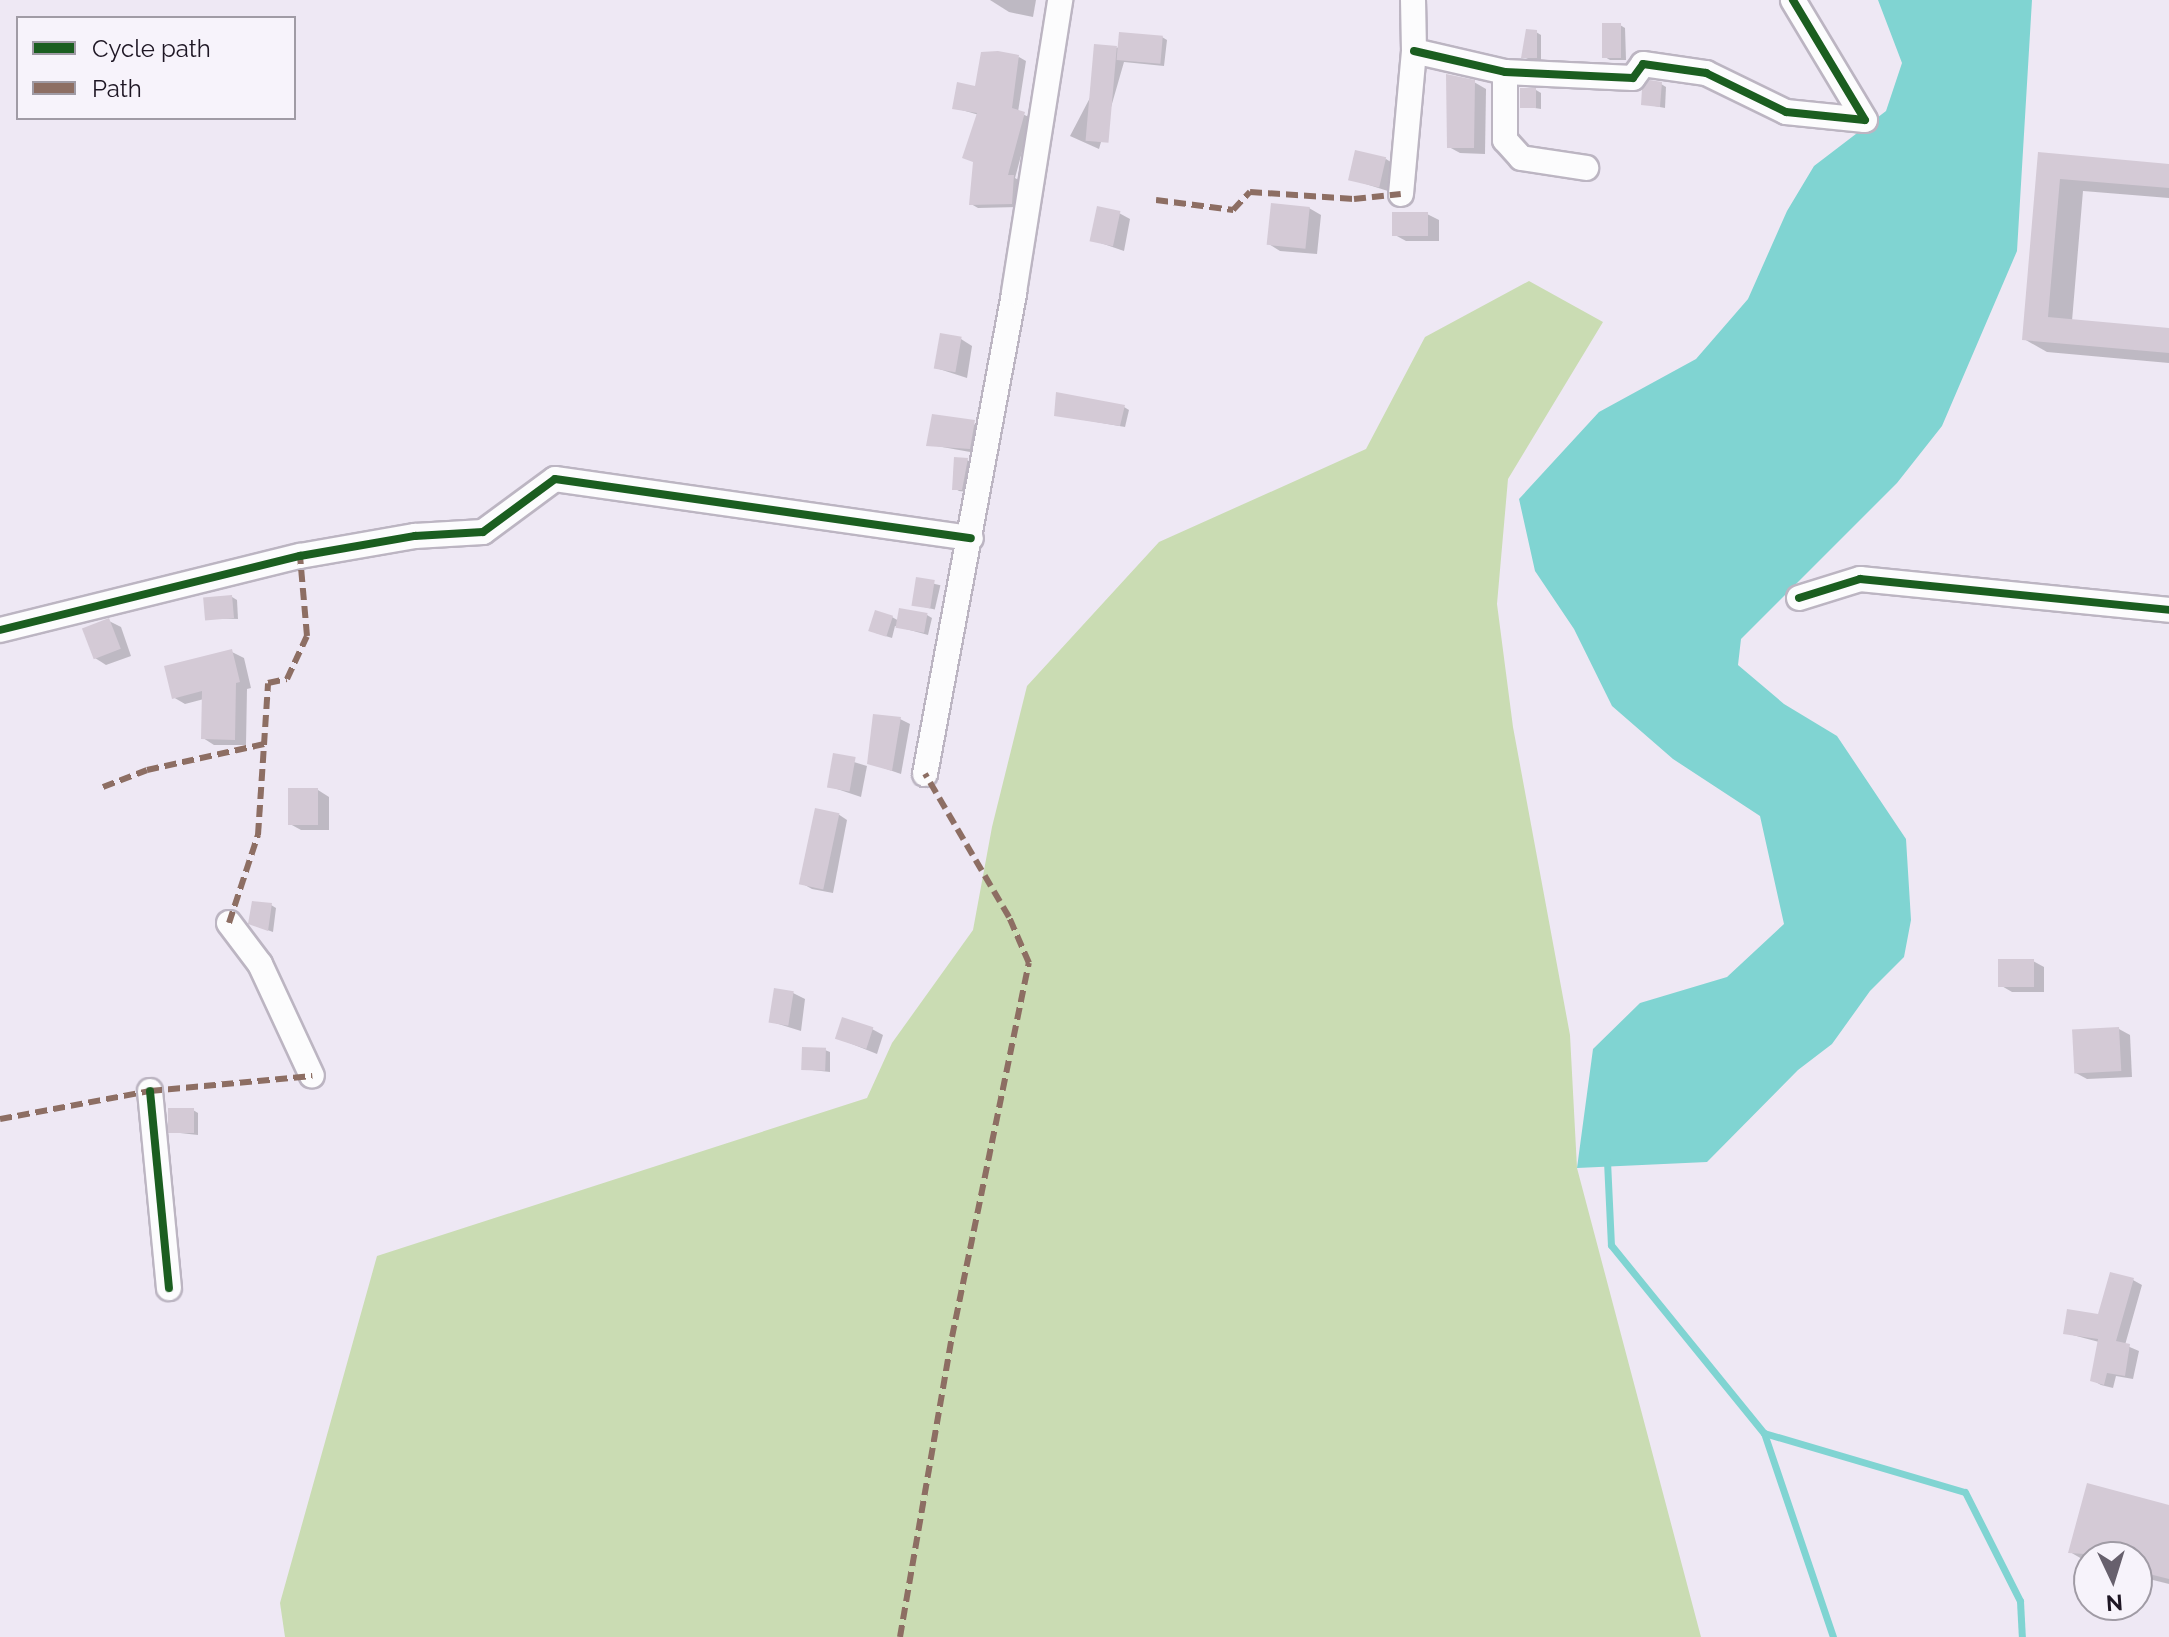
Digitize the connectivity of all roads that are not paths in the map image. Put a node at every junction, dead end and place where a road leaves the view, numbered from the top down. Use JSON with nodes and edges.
{"nodes":[{"id":1,"x":1060,"y":0,"type":"edge"},
{"id":2,"x":1413,"y":0,"type":"edge"},
{"id":3,"x":1793,"y":0,"type":"edge"},
{"id":4,"x":1414,"y":51,"type":"junction"},
{"id":5,"x":1505,"y":72,"type":"junction"},
{"id":6,"x":1586,"y":168,"type":"dead end"},
{"id":7,"x":1401,"y":194,"type":"dead end"},
{"id":8,"x":971,"y":538,"type":"junction"},
{"id":9,"x":1799,"y":598,"type":"dead end"},
{"id":10,"x":2169,"y":610,"type":"edge"},
{"id":11,"x":0,"y":630,"type":"edge"},
{"id":12,"x":925,"y":774,"type":"dead end"},
{"id":13,"x":229,"y":923,"type":"dead end"},
{"id":14,"x":312,"y":1076,"type":"dead end"},
{"id":15,"x":150,"y":1091,"type":"dead end"},
{"id":16,"x":169,"y":1288,"type":"dead end"}],
"edges":[{"from":1,"to":8,"type":"street"},
{"from":2,"to":4,"type":"street"},
{"from":3,"to":5,"type":"street"},
{"from":4,"to":5,"type":"street"},
{"from":4,"to":7,"type":"street"},
{"from":5,"to":6,"type":"street"},
{"from":8,"to":11,"type":"street"},
{"from":8,"to":12,"type":"street"},
{"from":9,"to":10,"type":"street"},
{"from":13,"to":14,"type":"street"},
{"from":15,"to":16,"type":"street"}]}
